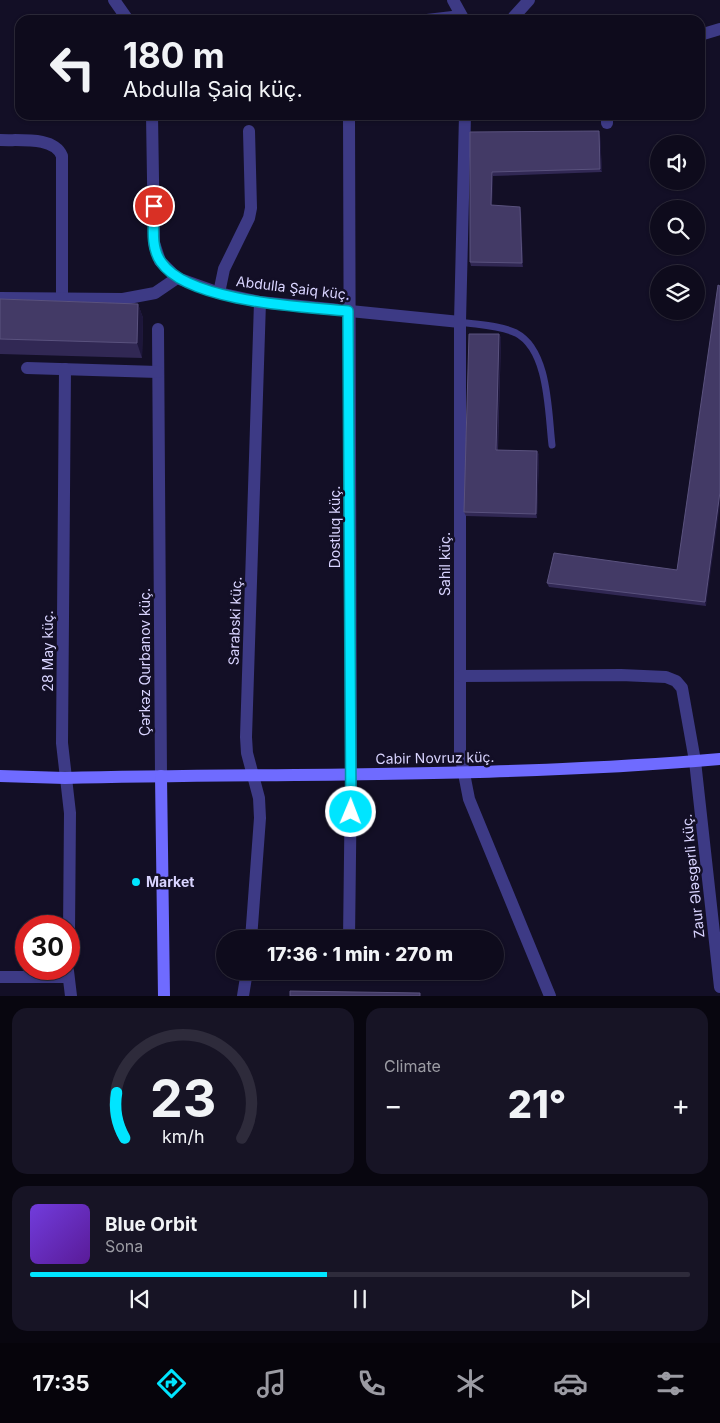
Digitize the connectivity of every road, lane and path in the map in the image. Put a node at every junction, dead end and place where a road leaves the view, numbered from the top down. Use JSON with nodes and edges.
{"nodes":[{"id":1,"x":114,"y":0,"type":"edge"},
{"id":2,"x":453,"y":0,"type":"edge"},
{"id":3,"x":529,"y":0,"type":"edge"},
{"id":4,"x":124,"y":15,"type":"edge"},
{"id":5,"x":460,"y":15,"type":"edge"},
{"id":6,"x":516,"y":15,"type":"edge"},
{"id":7,"x":720,"y":29,"type":"edge"},
{"id":8,"x":705,"y":34,"type":"edge"},
{"id":9,"x":152,"y":120,"type":"edge"},
{"id":10,"x":349,"y":120,"type":"edge"},
{"id":11,"x":465,"y":120,"type":"edge"},
{"id":12,"x":249,"y":131,"type":"dead end"},
{"id":13,"x":0,"y":140,"type":"edge"},
{"id":14,"x":176,"y":278,"type":"junction"},
{"id":15,"x":220,"y":293,"type":"junction"},
{"id":16,"x":0,"y":298,"type":"edge"},
{"id":17,"x":62,"y":300,"type":"junction"},
{"id":18,"x":260,"y":302,"type":"junction"},
{"id":19,"x":348,"y":311,"type":"junction"},
{"id":20,"x":460,"y":322,"type":"junction"},
{"id":21,"x":158,"y":329,"type":"dead end"},
{"id":22,"x":26,"y":368,"type":"dead end"},
{"id":23,"x":65,"y":369,"type":"junction"},
{"id":24,"x":158,"y":372,"type":"junction"},
{"id":25,"x":552,"y":445,"type":"dead end"},
{"id":26,"x":460,"y":676,"type":"junction"},
{"id":27,"x":720,"y":759,"type":"edge"},
{"id":28,"x":696,"y":761,"type":"junction"},
{"id":29,"x":462,"y":773,"type":"junction"},
{"id":30,"x":253,"y":775,"type":"junction"},
{"id":31,"x":351,"y":775,"type":"junction"},
{"id":32,"x":0,"y":776,"type":"edge"},
{"id":33,"x":161,"y":776,"type":"junction"},
{"id":34,"x":65,"y":778,"type":"junction"},
{"id":35,"x":69,"y":915,"type":"edge"},
{"id":36,"x":252,"y":930,"type":"edge"},
{"id":37,"x":349,"y":930,"type":"edge"},
{"id":38,"x":15,"y":976,"type":"edge"},
{"id":39,"x":0,"y":977,"type":"edge"},
{"id":40,"x":69,"y":980,"type":"edge"},
{"id":41,"x":246,"y":980,"type":"edge"},
{"id":42,"x":720,"y":987,"type":"edge"},
{"id":43,"x":71,"y":996,"type":"edge"},
{"id":44,"x":164,"y":996,"type":"edge"},
{"id":45,"x":243,"y":996,"type":"edge"},
{"id":46,"x":550,"y":996,"type":"edge"}],
"edges":[{"from":1,"to":4,"type":"street"},
{"from":2,"to":5,"type":"street"},
{"from":3,"to":6,"type":"street"},
{"from":7,"to":8,"type":"street"},
{"from":9,"to":14,"type":"street","name":"Abdulla Şaiq küç."},
{"from":10,"to":19,"type":"street","name":"Dostluq küç."},
{"from":11,"to":20,"type":"street","name":"Sahil küç."},
{"from":12,"to":15,"type":"street"},
{"from":13,"to":17,"type":"street"},
{"from":14,"to":15,"type":"street","name":"Abdulla Şaiq küç."},
{"from":14,"to":17,"type":"street"},
{"from":15,"to":18,"type":"street","name":"Abdulla Şaiq küç."},
{"from":16,"to":17,"type":"street"},
{"from":18,"to":19,"type":"street","name":"Abdulla Şaiq küç."},
{"from":18,"to":30,"type":"street","name":"Sarabski küç."},
{"from":19,"to":20,"type":"street","name":"Abdulla Şaiq küç."},
{"from":19,"to":31,"type":"street","name":"Dostluq küç."},
{"from":20,"to":25,"type":"lane"},
{"from":20,"to":26,"type":"street","name":"Sahil küç."},
{"from":21,"to":24,"type":"street","name":"Çərkəz Qurbanov küç."},
{"from":22,"to":23,"type":"street"},
{"from":23,"to":24,"type":"street"},
{"from":23,"to":34,"type":"street","name":"28 May küç."},
{"from":24,"to":33,"type":"street","name":"Çərkəz Qurbanov küç."},
{"from":26,"to":28,"type":"street","name":"Zaur Ələsgərli küç."},
{"from":26,"to":29,"type":"street","name":"Sahil küç."},
{"from":27,"to":28,"type":"main road","name":"Cabir Novruz küç."},
{"from":28,"to":29,"type":"main road","name":"Cabir Novruz küç."},
{"from":28,"to":42,"type":"street","name":"Zaur Ələsgərli küç."},
{"from":29,"to":31,"type":"main road","name":"Cabir Novruz küç."},
{"from":29,"to":46,"type":"street","name":"Sahil küç."},
{"from":30,"to":31,"type":"main road","name":"Cabir Novruz küç."},
{"from":30,"to":33,"type":"main road","name":"Cabir Novruz küç."},
{"from":30,"to":36,"type":"street","name":"Sarabski küç."},
{"from":31,"to":37,"type":"street","name":"Dostluq küç."},
{"from":32,"to":34,"type":"main road","name":"Cabir Novruz küç."},
{"from":33,"to":34,"type":"main road","name":"Cabir Novruz küç."},
{"from":33,"to":44,"type":"main road","name":"Çərkəz Qurbanov küç."},
{"from":34,"to":35,"type":"street","name":"28 May küç."},
{"from":38,"to":39,"type":"street"},
{"from":40,"to":43,"type":"street"},
{"from":41,"to":45,"type":"street"}]}
